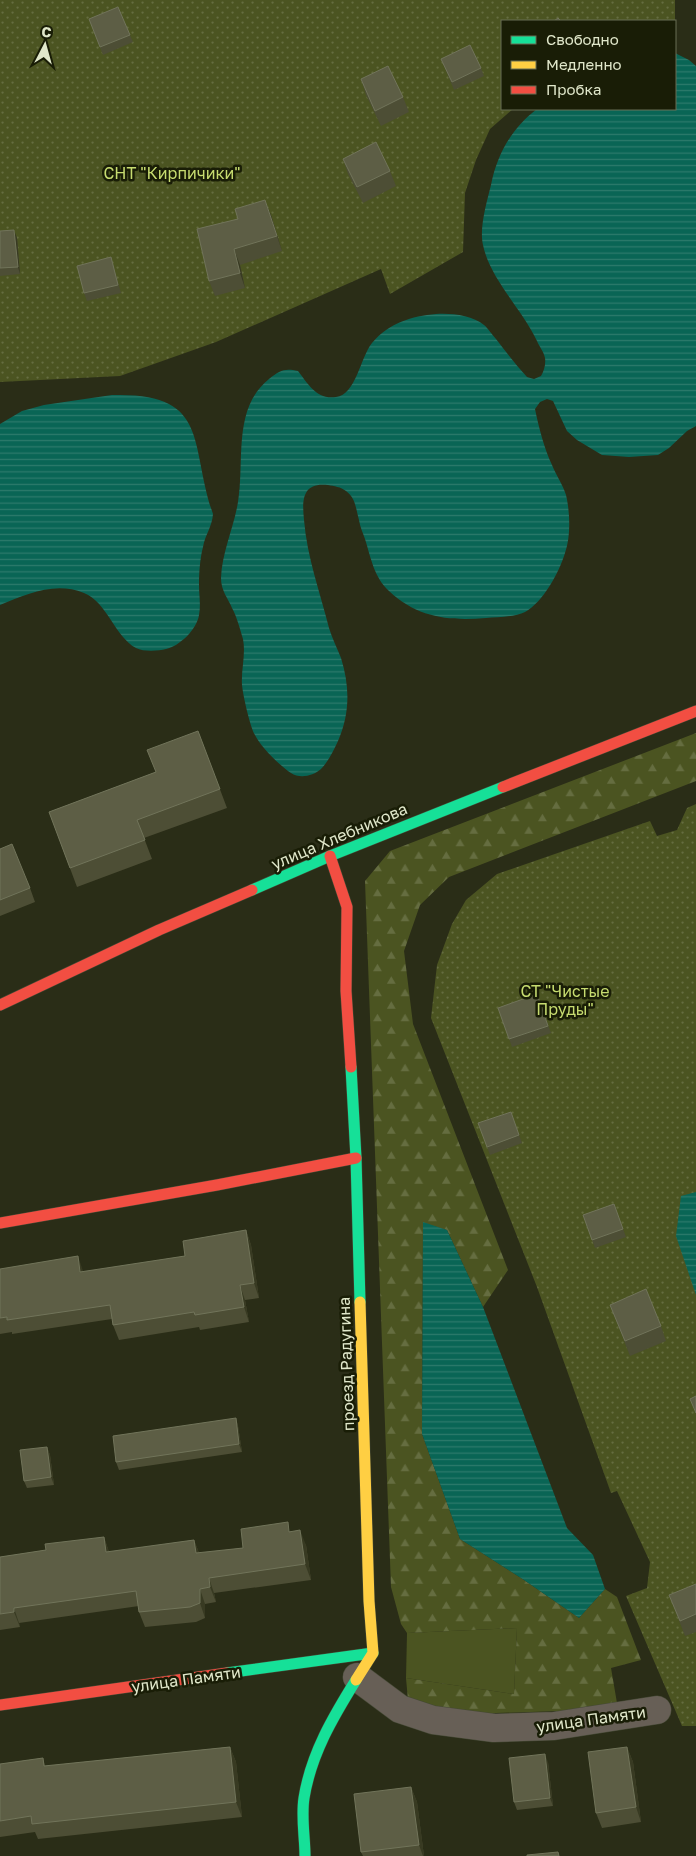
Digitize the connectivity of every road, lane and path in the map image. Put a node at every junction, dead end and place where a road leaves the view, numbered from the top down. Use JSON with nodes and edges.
{"nodes":[{"id":1,"x":696,"y":711,"type":"edge"},
{"id":2,"x":330,"y":856,"type":"junction"},
{"id":3,"x":0,"y":1005,"type":"edge"},
{"id":4,"x":356,"y":1158,"type":"junction"},
{"id":5,"x":0,"y":1223,"type":"edge"},
{"id":6,"x":373,"y":1653,"type":"junction"},
{"id":7,"x":357,"y":1677,"type":"junction"},
{"id":8,"x":0,"y":1705,"type":"edge"},
{"id":9,"x":657,"y":1710,"type":"dead end"},
{"id":10,"x":305,"y":1856,"type":"edge"}],
"edges":[{"from":1,"to":2,"type":"street","name":"улица Хлебникова"},
{"from":2,"to":3,"type":"street","name":"улица Хлебникова"},
{"from":2,"to":4,"type":"street","name":"проезд Радугина"},
{"from":4,"to":5,"type":"street"},
{"from":4,"to":6,"type":"street","name":"проезд Радугина"},
{"from":6,"to":7,"type":"street"},
{"from":6,"to":8,"type":"street","name":"улица Памяти"},
{"from":7,"to":9,"type":"street","name":"улица Памяти"},
{"from":7,"to":10,"type":"street"}]}
